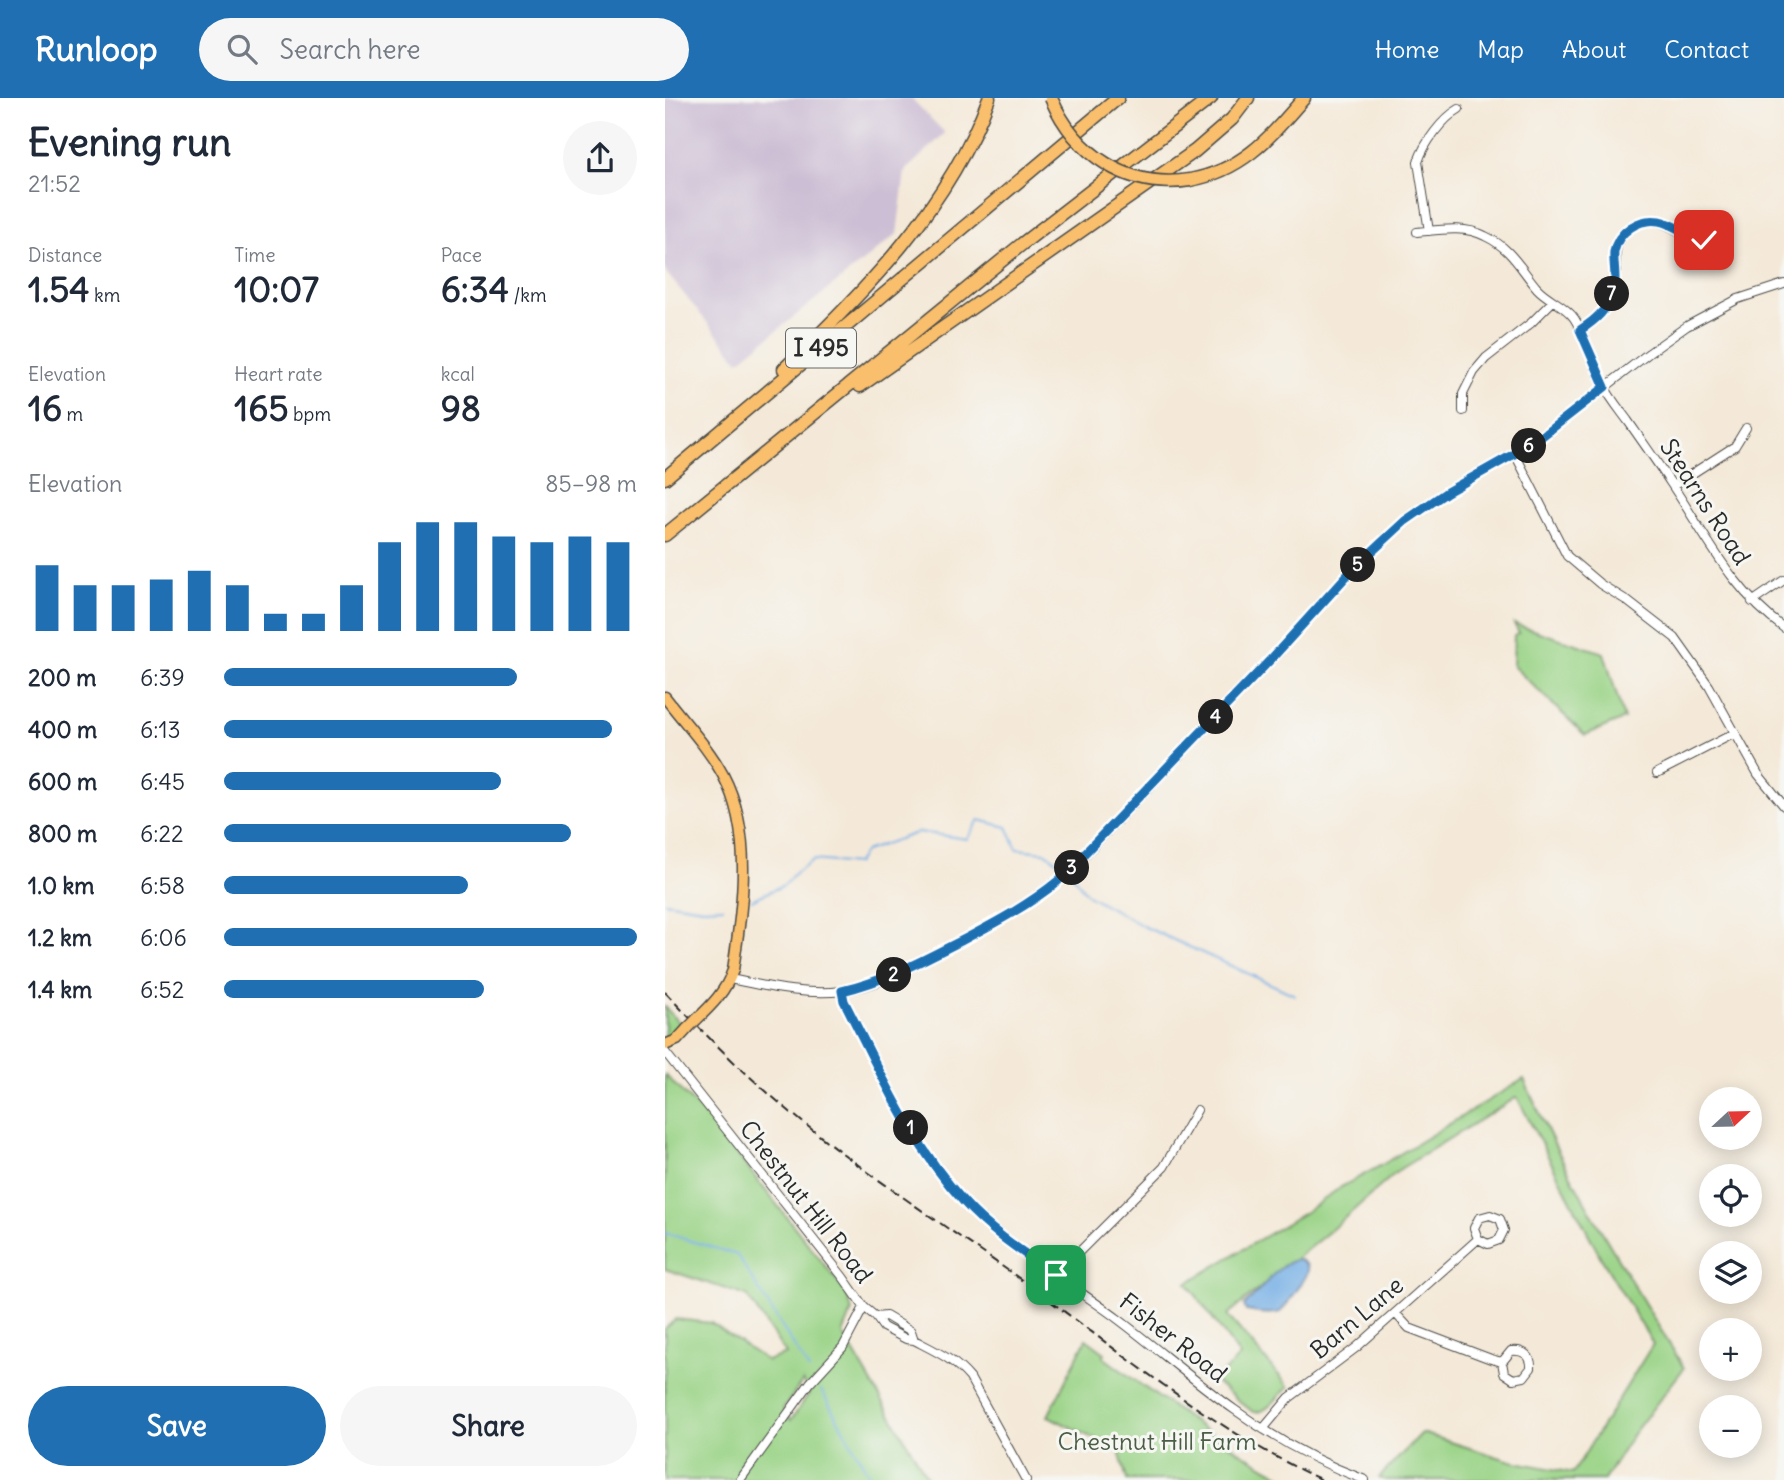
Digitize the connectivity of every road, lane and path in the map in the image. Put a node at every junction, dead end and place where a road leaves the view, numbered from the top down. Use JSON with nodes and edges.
{"nodes":[{"id":1,"x":989,"y":98,"type":"edge"},
{"id":2,"x":1051,"y":98,"type":"edge"},
{"id":3,"x":1118,"y":98,"type":"edge"},
{"id":4,"x":1211,"y":98,"type":"edge"},
{"id":5,"x":1248,"y":98,"type":"edge"},
{"id":6,"x":1304,"y":98,"type":"edge"},
{"id":7,"x":1459,"y":109,"type":"dead end"},
{"id":8,"x":1429,"y":231,"type":"junction"},
{"id":9,"x":1417,"y":232,"type":"dead end"},
{"id":10,"x":1717,"y":237,"type":"dead end"},
{"id":11,"x":1784,"y":284,"type":"edge"},
{"id":12,"x":1552,"y":302,"type":"junction"},
{"id":13,"x":1580,"y":330,"type":"junction"},
{"id":14,"x":1605,"y":387,"type":"junction"},
{"id":15,"x":1463,"y":411,"type":"dead end"},
{"id":16,"x":1746,"y":428,"type":"dead end"},
{"id":17,"x":774,"y":446,"type":"junction"},
{"id":18,"x":1515,"y":454,"type":"junction"},
{"id":19,"x":694,"y":455,"type":"junction"},
{"id":20,"x":665,"y":478,"type":"edge"},
{"id":21,"x":1673,"y":485,"type":"junction"},
{"id":22,"x":665,"y":535,"type":"edge"},
{"id":23,"x":1784,"y":580,"type":"edge"},
{"id":24,"x":1752,"y":602,"type":"junction"},
{"id":25,"x":1784,"y":628,"type":"edge"},
{"id":26,"x":665,"y":697,"type":"edge"},
{"id":27,"x":1735,"y":733,"type":"junction"},
{"id":28,"x":1657,"y":773,"type":"dead end"},
{"id":29,"x":1784,"y":806,"type":"edge"},
{"id":30,"x":730,"y":979,"type":"junction"},
{"id":31,"x":842,"y":991,"type":"junction"},
{"id":32,"x":665,"y":1045,"type":"edge"},
{"id":33,"x":665,"y":1052,"type":"edge"},
{"id":34,"x":1197,"y":1110,"type":"dead end"},
{"id":35,"x":1478,"y":1239,"type":"dead end"},
{"id":36,"x":1056,"y":1275,"type":"junction"},
{"id":37,"x":864,"y":1307,"type":"junction"},
{"id":38,"x":1395,"y":1313,"type":"junction"},
{"id":39,"x":1502,"y":1362,"type":"dead end"},
{"id":40,"x":1263,"y":1429,"type":"junction"},
{"id":41,"x":740,"y":1480,"type":"edge"},
{"id":42,"x":1026,"y":1480,"type":"edge"},
{"id":43,"x":1366,"y":1480,"type":"edge"}],
"edges":[{"from":1,"to":19,"type":"highway"},
{"from":2,"to":6,"type":"highway","bridge":true},
{"from":3,"to":19,"type":"highway","number":"I 495"},
{"from":4,"to":17,"type":"highway","number":"I 495"},
{"from":5,"to":17,"type":"highway"},
{"from":7,"to":8,"type":"street"},
{"from":8,"to":9,"type":"street","name":"Stearns Road"},
{"from":8,"to":12,"type":"street","name":"Stearns Road"},
{"from":10,"to":13,"type":"street"},
{"from":11,"to":14,"type":"street"},
{"from":12,"to":13,"type":"street","name":"Stearns Road"},
{"from":12,"to":15,"type":"street"},
{"from":13,"to":14,"type":"street","name":"Stearns Road"},
{"from":14,"to":18,"type":"street"},
{"from":14,"to":21,"type":"street","name":"Stearns Road"},
{"from":16,"to":21,"type":"street"},
{"from":17,"to":22,"type":"highway","number":"I 495"},
{"from":18,"to":27,"type":"street"},
{"from":18,"to":31,"type":"street"},
{"from":19,"to":20,"type":"highway","number":"I 495"},
{"from":21,"to":24,"type":"street","name":"Stearns Road"},
{"from":23,"to":24,"type":"street"},
{"from":24,"to":25,"type":"street","name":"Stearns Road"},
{"from":26,"to":30,"type":"main road"},
{"from":27,"to":28,"type":"street"},
{"from":27,"to":29,"type":"street"},
{"from":30,"to":31,"type":"street"},
{"from":30,"to":32,"type":"main road"},
{"from":31,"to":36,"type":"street","name":"Fisher Road"},
{"from":33,"to":37,"type":"street","name":"Chestnut Hill Road"},
{"from":34,"to":36,"type":"street"},
{"from":35,"to":38,"type":"street","name":"Barn Lane"},
{"from":36,"to":40,"type":"street","name":"Fisher Road"},
{"from":37,"to":41,"type":"street","name":"Chestnut Hill Road"},
{"from":37,"to":42,"type":"street"},
{"from":38,"to":39,"type":"street"},
{"from":38,"to":40,"type":"street","name":"Barn Lane"},
{"from":40,"to":43,"type":"street","name":"Fisher Road"}]}
